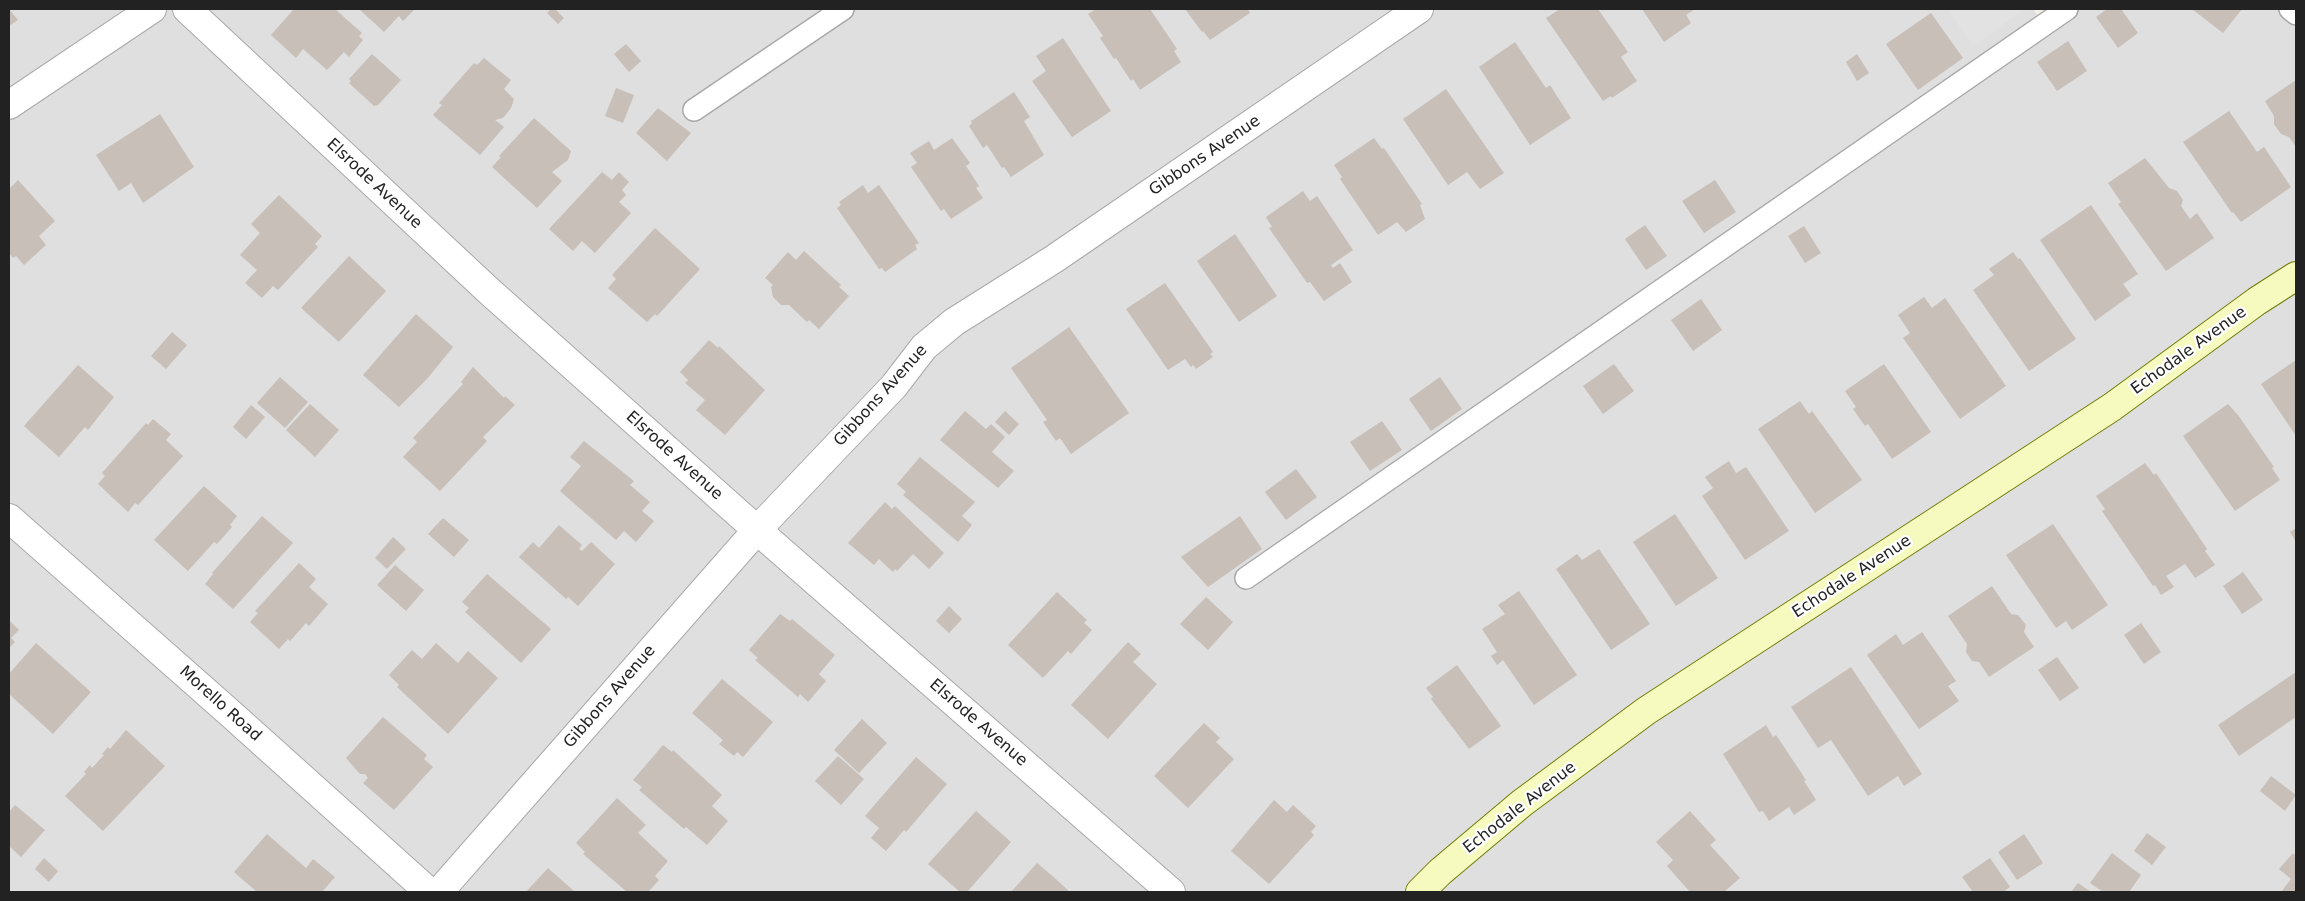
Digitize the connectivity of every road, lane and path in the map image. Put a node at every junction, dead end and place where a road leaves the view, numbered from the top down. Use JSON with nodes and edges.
{"nodes":[{"id":1,"x":187,"y":9,"type":"edge"},
{"id":2,"x":843,"y":9,"type":"edge"},
{"id":3,"x":1419,"y":9,"type":"edge"},
{"id":4,"x":2067,"y":9,"type":"edge"},
{"id":5,"x":2290,"y":9,"type":"edge"},
{"id":6,"x":138,"y":13,"type":"edge"},
{"id":7,"x":2296,"y":14,"type":"edge"},
{"id":8,"x":9,"y":105,"type":"edge"},
{"id":9,"x":694,"y":110,"type":"dead end"},
{"id":10,"x":2296,"y":276,"type":"edge"},
{"id":11,"x":9,"y":518,"type":"edge"},
{"id":12,"x":757,"y":530,"type":"junction"},
{"id":13,"x":1246,"y":578,"type":"dead end"},
{"id":14,"x":429,"y":892,"type":"edge"},
{"id":15,"x":439,"y":892,"type":"edge"},
{"id":16,"x":1171,"y":892,"type":"edge"},
{"id":17,"x":1420,"y":892,"type":"edge"}],
"edges":[{"from":1,"to":12,"type":"street","name":"Elsrode Avenue"},
{"from":2,"to":9,"type":"lane"},
{"from":3,"to":12,"type":"street","name":"Gibbons Avenue"},
{"from":4,"to":13,"type":"lane"},
{"from":5,"to":7,"type":"lane"},
{"from":6,"to":8,"type":"street"},
{"from":10,"to":17,"type":"main road","name":"Echodale Avenue"},
{"from":11,"to":14,"type":"street","name":"Morello Road"},
{"from":12,"to":15,"type":"street","name":"Gibbons Avenue"},
{"from":12,"to":16,"type":"street","name":"Elsrode Avenue"}]}
